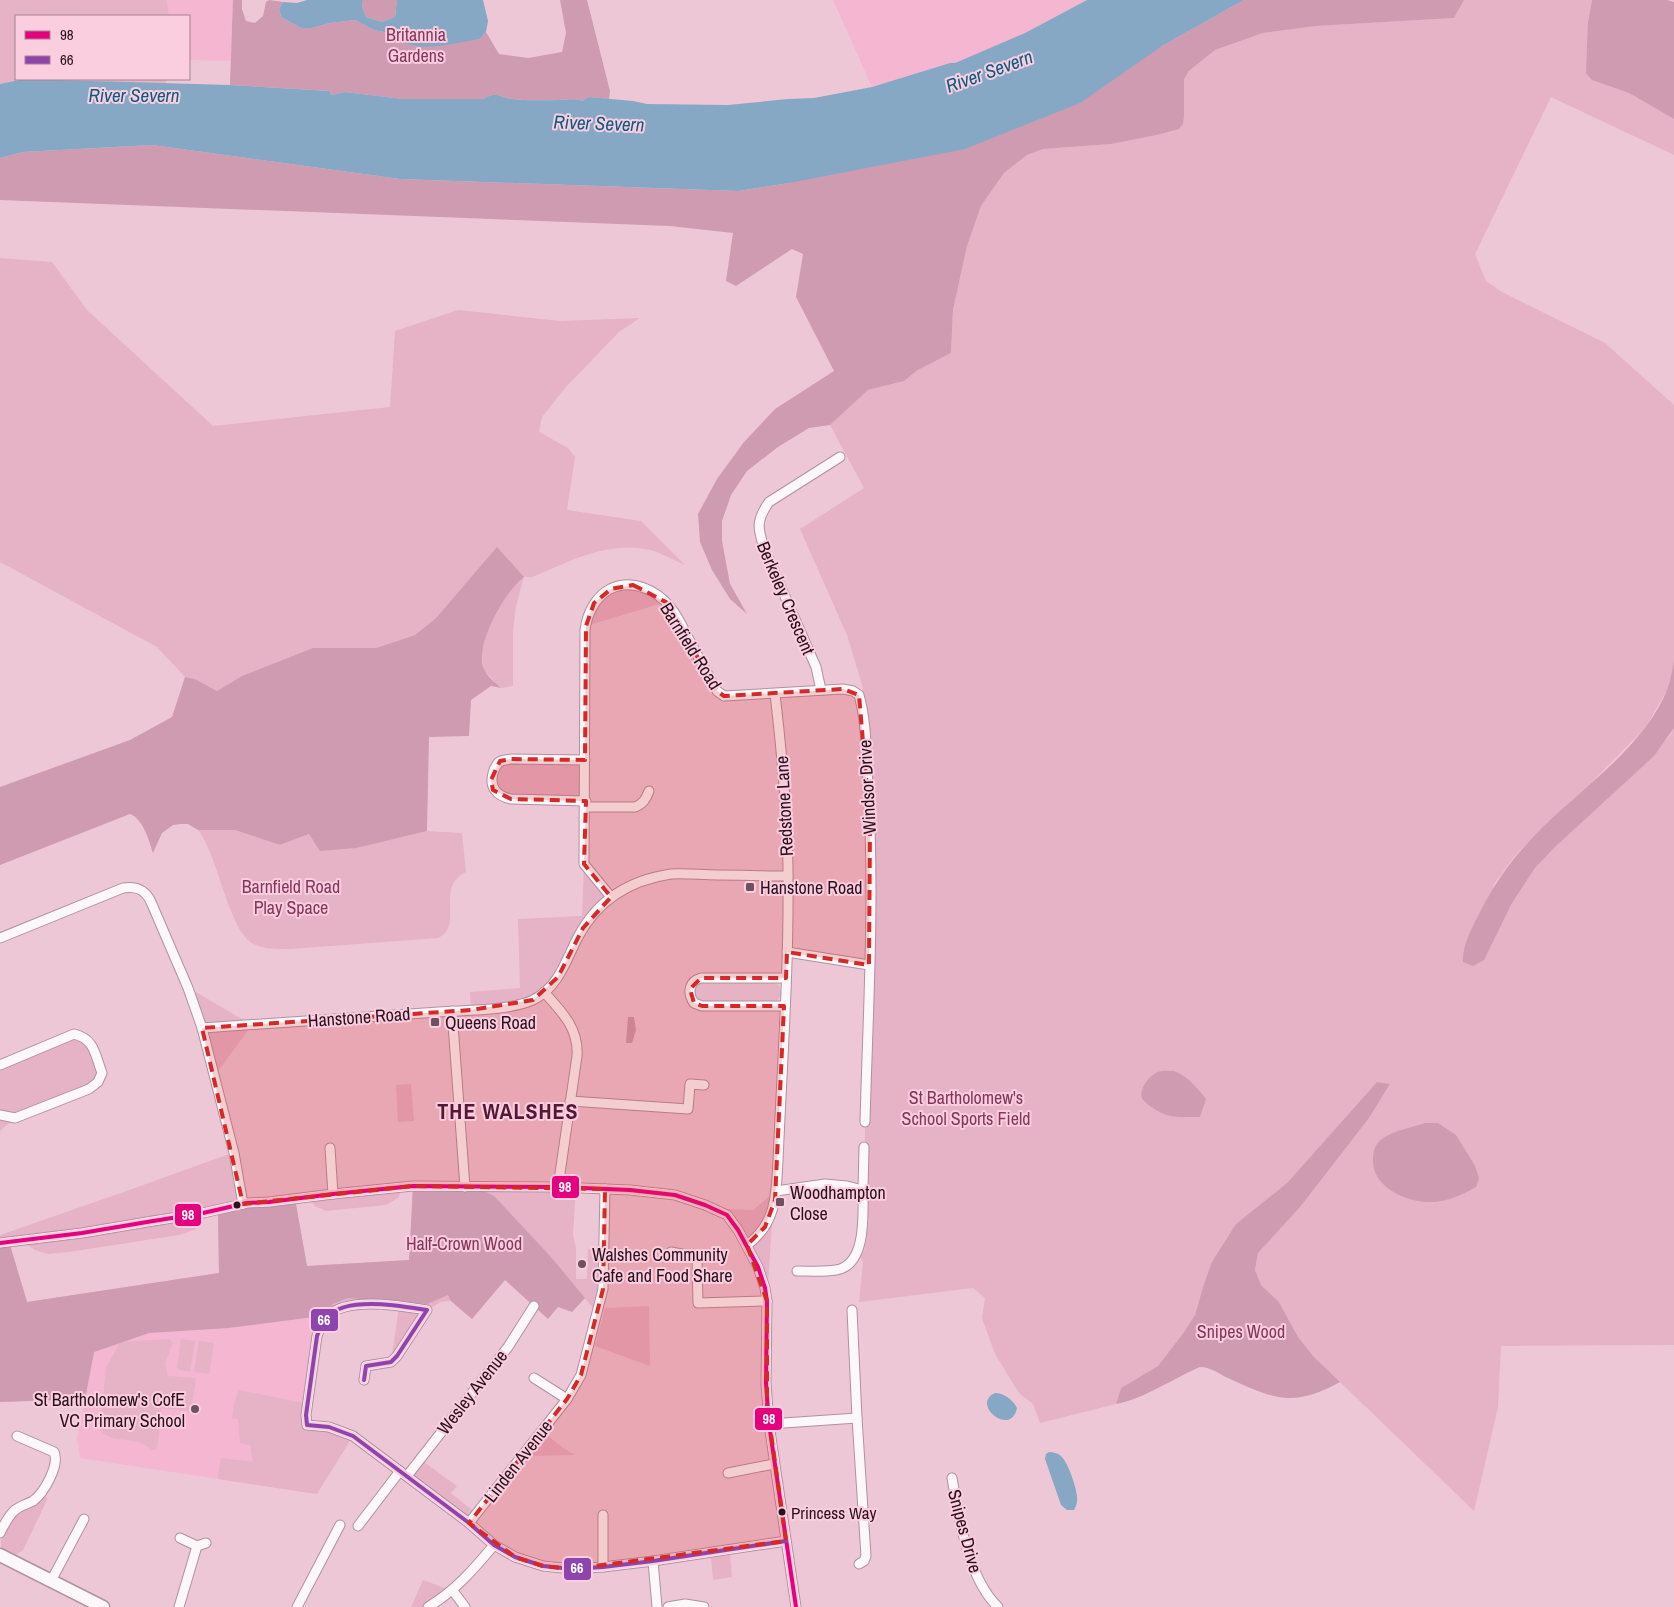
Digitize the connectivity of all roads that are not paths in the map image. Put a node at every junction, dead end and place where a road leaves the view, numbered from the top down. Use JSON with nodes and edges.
{"nodes":[{"id":1,"x":840,"y":457,"type":"dead end"},
{"id":2,"x":821,"y":690,"type":"junction"},
{"id":3,"x":775,"y":694,"type":"junction"},
{"id":4,"x":585,"y":760,"type":"junction"},
{"id":5,"x":649,"y":791,"type":"dead end"},
{"id":6,"x":586,"y":804,"type":"junction"},
{"id":7,"x":788,"y":876,"type":"junction"},
{"id":8,"x":611,"y":897,"type":"junction"},
{"id":9,"x":0,"y":938,"type":"edge"},
{"id":10,"x":787,"y":952,"type":"junction"},
{"id":11,"x":869,"y":965,"type":"junction"},
{"id":12,"x":786,"y":978,"type":"junction"},
{"id":13,"x":544,"y":992,"type":"junction"},
{"id":14,"x":784,"y":1006,"type":"junction"},
{"id":15,"x":452,"y":1011,"type":"junction"},
{"id":16,"x":202,"y":1028,"type":"junction"},
{"id":17,"x":0,"y":1065,"type":"edge"},
{"id":18,"x":704,"y":1085,"type":"dead end"},
{"id":19,"x":570,"y":1101,"type":"junction"},
{"id":20,"x":0,"y":1115,"type":"edge"},
{"id":21,"x":865,"y":1122,"type":"dead end"},
{"id":22,"x":864,"y":1147,"type":"dead end"},
{"id":23,"x":330,"y":1148,"type":"dead end"},
{"id":24,"x":465,"y":1187,"type":"junction"},
{"id":25,"x":558,"y":1187,"type":"junction"},
{"id":26,"x":605,"y":1189,"type":"junction"},
{"id":27,"x":863,"y":1190,"type":"junction"},
{"id":28,"x":776,"y":1191,"type":"junction"},
{"id":29,"x":333,"y":1194,"type":"junction"},
{"id":30,"x":243,"y":1204,"type":"junction"},
{"id":31,"x":0,"y":1243,"type":"edge"},
{"id":32,"x":747,"y":1245,"type":"junction"},
{"id":33,"x":671,"y":1252,"type":"dead end"},
{"id":34,"x":797,"y":1271,"type":"dead end"},
{"id":35,"x":767,"y":1301,"type":"junction"},
{"id":36,"x":534,"y":1306,"type":"dead end"},
{"id":37,"x":852,"y":1310,"type":"dead end"},
{"id":38,"x":534,"y":1378,"type":"dead end"},
{"id":39,"x":364,"y":1380,"type":"dead end"},
{"id":40,"x":567,"y":1399,"type":"junction"},
{"id":41,"x":857,"y":1418,"type":"junction"},
{"id":42,"x":769,"y":1424,"type":"junction"},
{"id":43,"x":17,"y":1436,"type":"dead end"},
{"id":44,"x":774,"y":1464,"type":"junction"},
{"id":45,"x":728,"y":1472,"type":"dead end"},
{"id":46,"x":404,"y":1474,"type":"junction"},
{"id":47,"x":952,"y":1478,"type":"dead end"},
{"id":48,"x":603,"y":1515,"type":"dead end"},
{"id":49,"x":84,"y":1519,"type":"dead end"},
{"id":50,"x":469,"y":1523,"type":"junction"},
{"id":51,"x":340,"y":1525,"type":"dead end"},
{"id":52,"x":358,"y":1526,"type":"dead end"},
{"id":53,"x":0,"y":1534,"type":"edge"},
{"id":54,"x":180,"y":1538,"type":"dead end"},
{"id":55,"x":786,"y":1541,"type":"junction"},
{"id":56,"x":494,"y":1545,"type":"junction"},
{"id":57,"x":0,"y":1555,"type":"edge"},
{"id":58,"x":653,"y":1561,"type":"junction"},
{"id":59,"x":859,"y":1564,"type":"dead end"},
{"id":60,"x":603,"y":1567,"type":"junction"},
{"id":61,"x":51,"y":1582,"type":"junction"},
{"id":62,"x":453,"y":1591,"type":"junction"},
{"id":63,"x":103,"y":1607,"type":"edge"},
{"id":64,"x":179,"y":1607,"type":"edge"},
{"id":65,"x":297,"y":1607,"type":"edge"},
{"id":66,"x":428,"y":1607,"type":"edge"},
{"id":67,"x":465,"y":1607,"type":"edge"},
{"id":68,"x":657,"y":1607,"type":"edge"},
{"id":69,"x":668,"y":1607,"type":"edge"},
{"id":70,"x":704,"y":1607,"type":"edge"},
{"id":71,"x":796,"y":1607,"type":"edge"},
{"id":72,"x":998,"y":1607,"type":"edge"}],
"edges":[{"from":1,"to":2,"type":"street","name":"Berkeley Crescent"},
{"from":2,"to":3,"type":"street","name":"Windsor Drive"},
{"from":2,"to":11,"type":"street","name":"Windsor Drive"},
{"from":3,"to":4,"type":"street","name":"Barnfield Road"},
{"from":3,"to":7,"type":"street","name":"Redstone Lane"},
{"from":4,"to":6,"type":"street","name":"Barnfield Road"},
{"from":4,"to":6,"type":"street"},
{"from":5,"to":6,"type":"street"},
{"from":6,"to":8,"type":"street","name":"Barnfield Road"},
{"from":7,"to":8,"type":"street","name":"Hanstone Road"},
{"from":7,"to":10,"type":"street","name":"Redstone Lane"},
{"from":8,"to":13,"type":"street","name":"Hanstone Road"},
{"from":9,"to":16,"type":"street"},
{"from":10,"to":11,"type":"street"},
{"from":10,"to":12,"type":"street","name":"Redstone Lane"},
{"from":11,"to":21,"type":"street","name":"Windsor Drive"},
{"from":12,"to":14,"type":"street","name":"Redstone Lane"},
{"from":12,"to":14,"type":"street"},
{"from":13,"to":15,"type":"street","name":"Hanstone Road"},
{"from":13,"to":19,"type":"street"},
{"from":14,"to":28,"type":"street","name":"Redstone Lane"},
{"from":15,"to":16,"type":"street","name":"Hanstone Road"},
{"from":15,"to":24,"type":"street"},
{"from":16,"to":30,"type":"street"},
{"from":17,"to":20,"type":"street"},
{"from":18,"to":19,"type":"street"},
{"from":19,"to":25,"type":"street"},
{"from":22,"to":27,"type":"street"},
{"from":23,"to":29,"type":"street"},
{"from":24,"to":25,"type":"street"},
{"from":24,"to":29,"type":"street"},
{"from":25,"to":26,"type":"street"},
{"from":26,"to":32,"type":"street"},
{"from":26,"to":40,"type":"street","name":"Linden Avenue"},
{"from":27,"to":28,"type":"street"},
{"from":27,"to":34,"type":"street"},
{"from":28,"to":32,"type":"street","name":"Redstone Lane"},
{"from":29,"to":30,"type":"street"},
{"from":30,"to":31,"type":"street"},
{"from":32,"to":35,"type":"street"},
{"from":33,"to":35,"type":"street"},
{"from":35,"to":42,"type":"street"},
{"from":36,"to":46,"type":"street","name":"Wesley Avenue"},
{"from":37,"to":41,"type":"street"},
{"from":38,"to":40,"type":"street"},
{"from":39,"to":46,"type":"street"},
{"from":40,"to":50,"type":"street","name":"Linden Avenue"},
{"from":41,"to":42,"type":"street"},
{"from":41,"to":59,"type":"street"},
{"from":42,"to":44,"type":"street"},
{"from":43,"to":53,"type":"street"},
{"from":44,"to":45,"type":"street"},
{"from":44,"to":55,"type":"street"},
{"from":46,"to":50,"type":"street"},
{"from":46,"to":52,"type":"street","name":"Wesley Avenue"},
{"from":47,"to":72,"type":"street","name":"Snipes Drive"},
{"from":48,"to":60,"type":"street"},
{"from":49,"to":61,"type":"street"},
{"from":50,"to":56,"type":"street"},
{"from":51,"to":65,"type":"street"},
{"from":54,"to":64,"type":"street"},
{"from":55,"to":58,"type":"street"},
{"from":55,"to":71,"type":"street"},
{"from":56,"to":60,"type":"street"},
{"from":56,"to":62,"type":"street"},
{"from":57,"to":61,"type":"main road"},
{"from":58,"to":60,"type":"street"},
{"from":58,"to":68,"type":"street"},
{"from":61,"to":63,"type":"main road"},
{"from":62,"to":66,"type":"street"},
{"from":62,"to":67,"type":"street"},
{"from":69,"to":70,"type":"street"}]}
